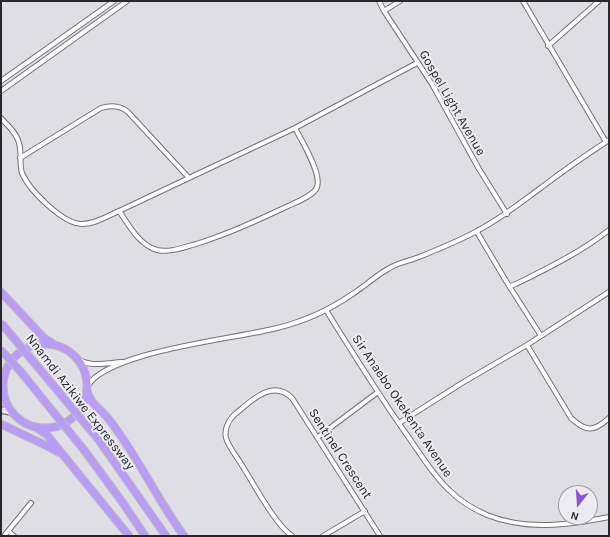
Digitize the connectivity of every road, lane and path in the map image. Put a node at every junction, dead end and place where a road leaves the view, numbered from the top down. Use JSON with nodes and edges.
{"nodes":[{"id":1,"x":127,"y":1,"type":"edge"},
{"id":2,"x":379,"y":1,"type":"edge"},
{"id":3,"x":400,"y":1,"type":"edge"},
{"id":4,"x":523,"y":1,"type":"edge"},
{"id":5,"x":599,"y":1,"type":"edge"},
{"id":6,"x":113,"y":2,"type":"edge"},
{"id":7,"x":116,"y":9,"type":"junction"},
{"id":8,"x":384,"y":11,"type":"junction"},
{"id":9,"x":548,"y":46,"type":"junction"},
{"id":10,"x":417,"y":63,"type":"junction"},
{"id":11,"x":1,"y":82,"type":"edge"},
{"id":12,"x":1,"y":91,"type":"edge"},
{"id":13,"x":1,"y":118,"type":"edge"},
{"id":14,"x":295,"y":128,"type":"junction"},
{"id":15,"x":607,"y":141,"type":"edge"},
{"id":16,"x":20,"y":158,"type":"junction"},
{"id":17,"x":189,"y":178,"type":"junction"},
{"id":18,"x":119,"y":211,"type":"junction"},
{"id":19,"x":507,"y":214,"type":"junction"},
{"id":20,"x":609,"y":230,"type":"edge"},
{"id":21,"x":477,"y":232,"type":"junction"},
{"id":22,"x":510,"y":286,"type":"junction"},
{"id":23,"x":1,"y":292,"type":"edge"},
{"id":24,"x":609,"y":292,"type":"edge"},
{"id":25,"x":326,"y":310,"type":"junction"},
{"id":26,"x":1,"y":323,"type":"edge"},
{"id":27,"x":541,"y":336,"type":"junction"},
{"id":28,"x":56,"y":345,"type":"junction"},
{"id":29,"x":527,"y":345,"type":"junction"},
{"id":30,"x":1,"y":350,"type":"edge"},
{"id":31,"x":76,"y":358,"type":"junction"},
{"id":32,"x":125,"y":362,"type":"junction"},
{"id":33,"x":2,"y":385,"type":"edge"},
{"id":34,"x":87,"y":389,"type":"junction"},
{"id":35,"x":378,"y":392,"type":"junction"},
{"id":36,"x":1,"y":410,"type":"edge"},
{"id":37,"x":12,"y":412,"type":"junction"},
{"id":38,"x":609,"y":418,"type":"edge"},
{"id":39,"x":399,"y":423,"type":"junction"},
{"id":40,"x":1,"y":424,"type":"edge"},
{"id":41,"x":33,"y":426,"type":"junction"},
{"id":42,"x":318,"y":437,"type":"junction"},
{"id":43,"x":65,"y":458,"type":"junction"},
{"id":44,"x":31,"y":503,"type":"dead end"},
{"id":45,"x":365,"y":511,"type":"junction"},
{"id":46,"x":609,"y":517,"type":"edge"},
{"id":47,"x":8,"y":531,"type":"junction"},
{"id":48,"x":4,"y":536,"type":"edge"},
{"id":49,"x":14,"y":536,"type":"edge"},
{"id":50,"x":129,"y":536,"type":"edge"},
{"id":51,"x":145,"y":536,"type":"edge"},
{"id":52,"x":166,"y":536,"type":"edge"},
{"id":53,"x":184,"y":536,"type":"edge"},
{"id":54,"x":292,"y":536,"type":"edge"},
{"id":55,"x":323,"y":536,"type":"edge"},
{"id":56,"x":380,"y":536,"type":"edge"}],
"edges":[{"from":1,"to":7,"type":"street"},
{"from":2,"to":8,"type":"street","name":"Gospel Light Avenue"},
{"from":3,"to":8,"type":"street"},
{"from":4,"to":9,"type":"street"},
{"from":5,"to":9,"type":"street"},
{"from":6,"to":7,"type":"street"},
{"from":6,"to":11,"type":"street"},
{"from":7,"to":12,"type":"street"},
{"from":8,"to":10,"type":"street","name":"Gospel Light Avenue"},
{"from":9,"to":15,"type":"street"},
{"from":10,"to":14,"type":"street"},
{"from":10,"to":19,"type":"street","name":"Gospel Light Avenue"},
{"from":13,"to":16,"type":"street"},
{"from":14,"to":17,"type":"street"},
{"from":14,"to":18,"type":"street"},
{"from":15,"to":19,"type":"street"},
{"from":16,"to":17,"type":"street"},
{"from":16,"to":18,"type":"street"},
{"from":17,"to":18,"type":"street"},
{"from":19,"to":21,"type":"street"},
{"from":20,"to":22,"type":"street"},
{"from":21,"to":22,"type":"street"},
{"from":21,"to":25,"type":"street"},
{"from":22,"to":27,"type":"street"},
{"from":23,"to":28,"type":"highway","name":"Nnamdi Azikiwe Expressway"},
{"from":24,"to":27,"type":"street"},
{"from":25,"to":32,"type":"street"},
{"from":25,"to":35,"type":"street","name":"Sir Anaebo Okekenta Avenue"},
{"from":26,"to":52,"type":"highway","name":"Nnamdi Azikiwe Expressway","bridge":true},
{"from":27,"to":29,"type":"street"},
{"from":28,"to":31,"type":"highway"},
{"from":28,"to":33,"type":"highway"},
{"from":29,"to":38,"type":"street"},
{"from":29,"to":39,"type":"street"},
{"from":30,"to":51,"type":"highway","name":"Nnamdi Azikiwe Expressway","bridge":true},
{"from":31,"to":32,"type":"street"},
{"from":31,"to":34,"type":"highway"},
{"from":32,"to":34,"type":"street"},
{"from":33,"to":37,"type":"highway"},
{"from":34,"to":41,"type":"highway"},
{"from":34,"to":53,"type":"highway","name":"Nnamdi Azikiwe Expressway"},
{"from":35,"to":39,"type":"street","name":"Sir Anaebo Okekenta Avenue"},
{"from":35,"to":42,"type":"street"},
{"from":36,"to":37,"type":"main road"},
{"from":37,"to":41,"type":"highway"},
{"from":39,"to":46,"type":"street","name":"Sir Anaebo Okekenta Avenue"},
{"from":40,"to":43,"type":"highway"},
{"from":41,"to":43,"type":"highway"},
{"from":42,"to":45,"type":"street","name":"Sentinel Crescent"},
{"from":42,"to":54,"type":"street","name":"Sentinel Crescent"},
{"from":43,"to":50,"type":"highway"},
{"from":44,"to":47,"type":"street"},
{"from":45,"to":55,"type":"street"},
{"from":45,"to":56,"type":"street","name":"Sentinel Crescent"},
{"from":47,"to":48,"type":"street"},
{"from":47,"to":49,"type":"street"}]}
